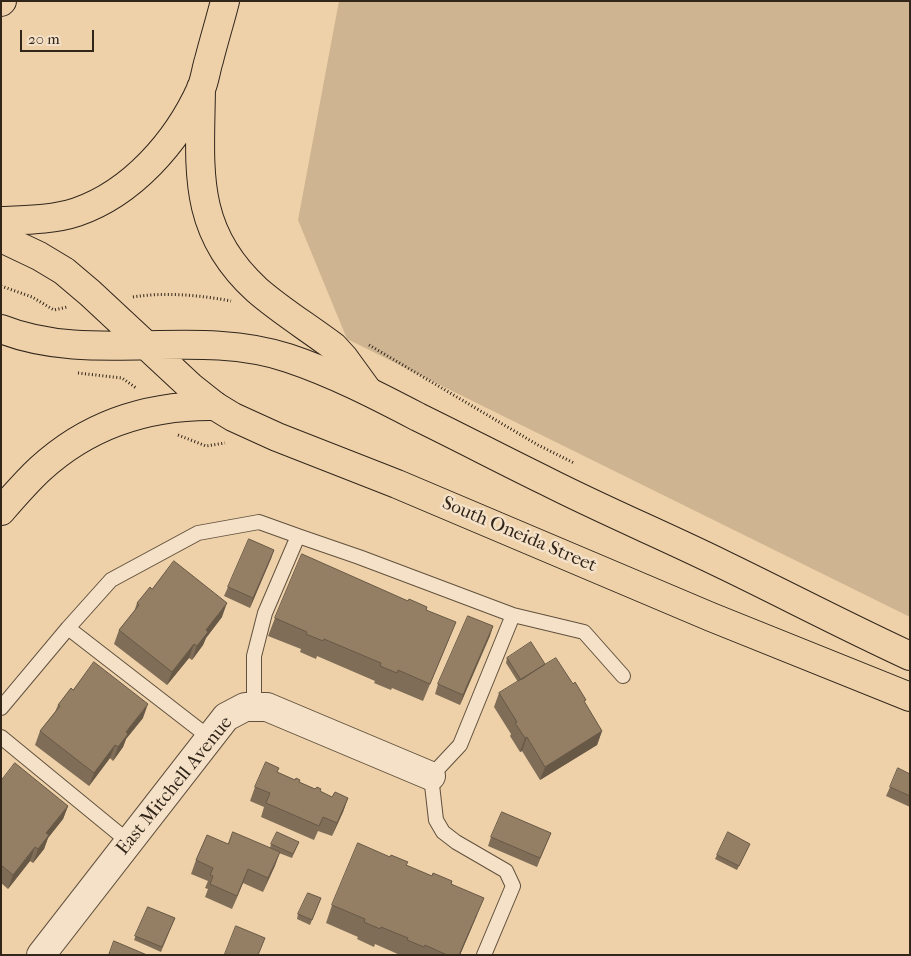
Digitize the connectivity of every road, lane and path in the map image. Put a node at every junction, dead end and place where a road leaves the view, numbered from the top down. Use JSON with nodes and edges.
{"nodes":[{"id":1,"x":225,"y":1,"type":"edge"},
{"id":2,"x":201,"y":88,"type":"junction"},
{"id":3,"x":1,"y":221,"type":"edge"},
{"id":4,"x":1,"y":238,"type":"edge"},
{"id":5,"x":1,"y":286,"type":"edge"},
{"id":6,"x":129,"y":298,"type":"dead end"},
{"id":7,"x":236,"y":302,"type":"dead end"},
{"id":8,"x":71,"y":306,"type":"dead end"},
{"id":9,"x":1,"y":329,"type":"edge"},
{"id":10,"x":362,"y":340,"type":"dead end"},
{"id":11,"x":145,"y":345,"type":"junction"},
{"id":12,"x":75,"y":372,"type":"dead end"},
{"id":13,"x":368,"y":391,"type":"junction"},
{"id":14,"x":138,"y":392,"type":"dead end"},
{"id":15,"x":215,"y":406,"type":"junction"},
{"id":16,"x":580,"y":466,"type":"dead end"},
{"id":17,"x":1,"y":511,"type":"edge"},
{"id":18,"x":298,"y":536,"type":"junction"},
{"id":19,"x":513,"y":615,"type":"junction"},
{"id":20,"x":68,"y":628,"type":"junction"},
{"id":21,"x":910,"y":656,"type":"edge"},
{"id":22,"x":623,"y":676,"type":"dead end"},
{"id":23,"x":910,"y":697,"type":"edge"},
{"id":24,"x":254,"y":707,"type":"junction"},
{"id":25,"x":1,"y":708,"type":"edge"},
{"id":26,"x":1,"y":738,"type":"edge"},
{"id":27,"x":210,"y":738,"type":"junction"},
{"id":28,"x":431,"y":776,"type":"junction"},
{"id":29,"x":129,"y":842,"type":"junction"},
{"id":30,"x":41,"y":955,"type":"edge"},
{"id":31,"x":484,"y":955,"type":"edge"}],
"edges":[{"from":1,"to":2,"type":"main road"},
{"from":2,"to":3,"type":"main road"},
{"from":2,"to":13,"type":"main road"},
{"from":4,"to":11,"type":"main road","name":"South Oneida Street"},
{"from":5,"to":8,"type":"path"},
{"from":6,"to":7,"type":"path"},
{"from":9,"to":11,"type":"main road"},
{"from":10,"to":16,"type":"path"},
{"from":11,"to":13,"type":"main road"},
{"from":11,"to":15,"type":"main road","name":"South Oneida Street"},
{"from":12,"to":14,"type":"path"},
{"from":13,"to":21,"type":"main road"},
{"from":15,"to":17,"type":"main road"},
{"from":15,"to":23,"type":"main road","name":"South Oneida Street"},
{"from":18,"to":19,"type":"lane"},
{"from":18,"to":20,"type":"lane"},
{"from":18,"to":24,"type":"lane"},
{"from":19,"to":22,"type":"lane"},
{"from":19,"to":28,"type":"lane"},
{"from":20,"to":25,"type":"lane"},
{"from":20,"to":27,"type":"lane"},
{"from":24,"to":27,"type":"street","name":"East Mitchell Avenue"},
{"from":24,"to":28,"type":"street","name":"East Mitchell Avenue"},
{"from":26,"to":29,"type":"lane"},
{"from":27,"to":29,"type":"street","name":"East Mitchell Avenue"},
{"from":28,"to":31,"type":"lane"},
{"from":29,"to":30,"type":"street","name":"East Mitchell Avenue"}]}
